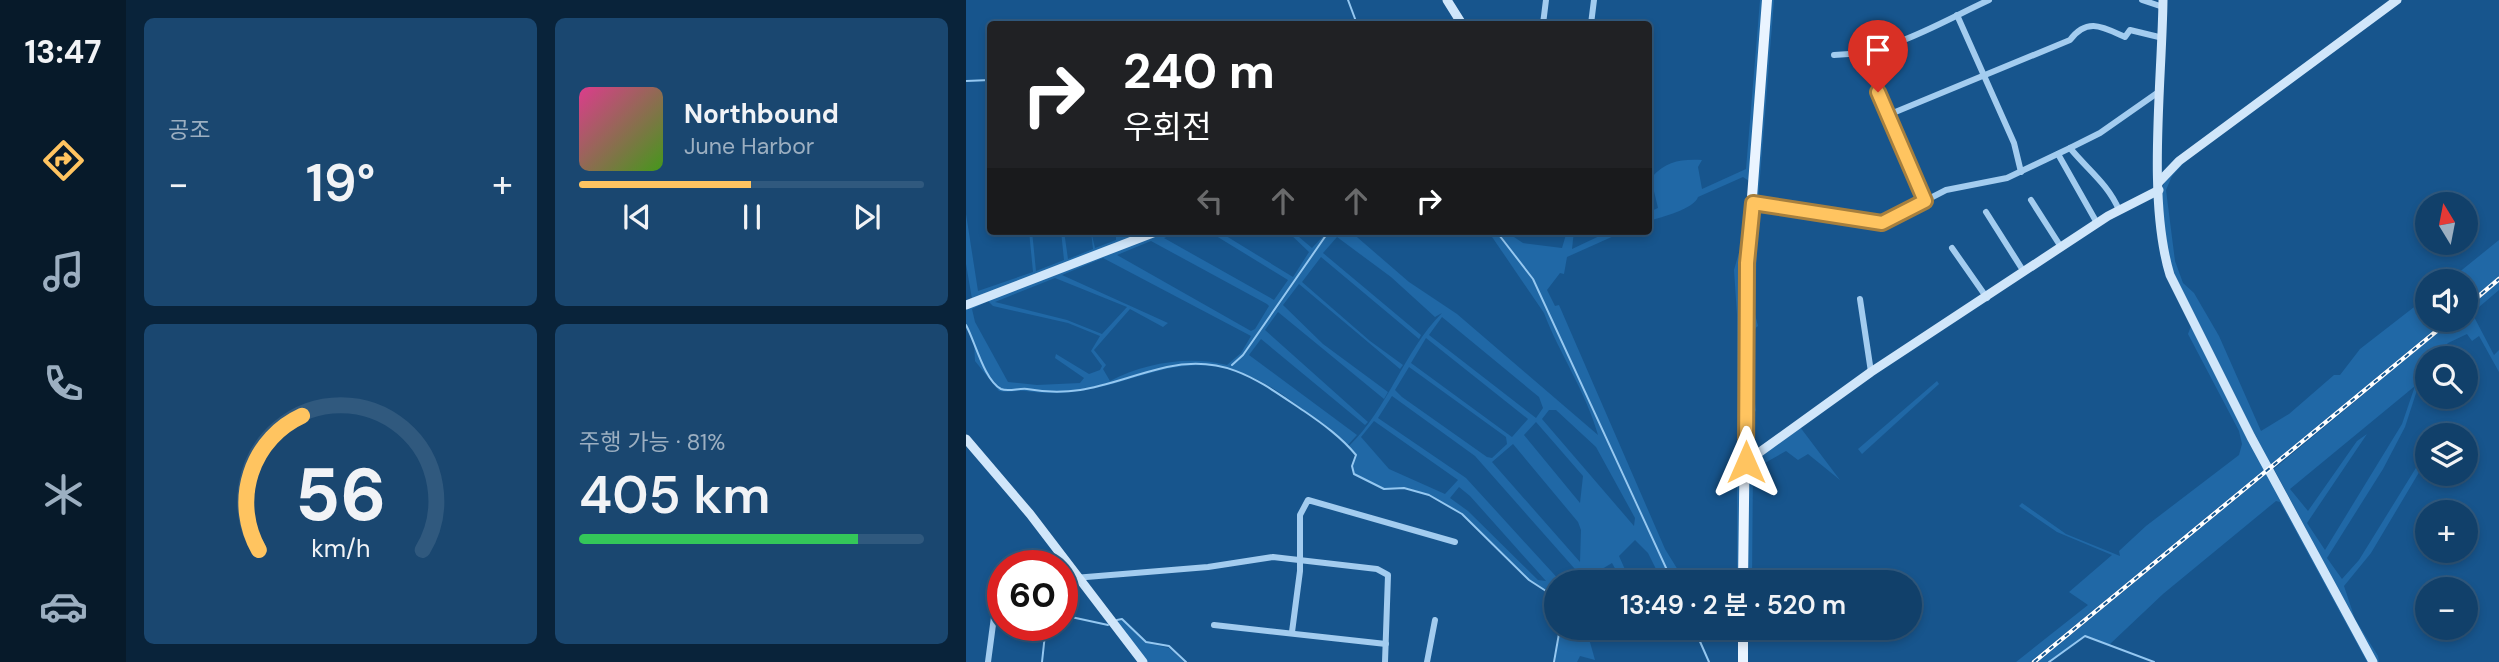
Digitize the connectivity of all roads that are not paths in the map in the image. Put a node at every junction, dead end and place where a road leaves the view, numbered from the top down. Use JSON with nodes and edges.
{"nodes":[{"id":1,"x":1447,"y":0,"type":"edge"},
{"id":2,"x":1546,"y":0,"type":"edge"},
{"id":3,"x":1594,"y":0,"type":"edge"},
{"id":4,"x":1766,"y":0,"type":"edge"},
{"id":5,"x":1989,"y":0,"type":"edge"},
{"id":6,"x":2142,"y":0,"type":"edge"},
{"id":7,"x":2397,"y":0,"type":"edge"},
{"id":8,"x":2163,"y":4,"type":"edge"},
{"id":9,"x":1957,"y":15,"type":"junction"},
{"id":10,"x":1460,"y":21,"type":"edge"},
{"id":11,"x":1544,"y":21,"type":"edge"},
{"id":12,"x":1591,"y":21,"type":"edge"},
{"id":13,"x":2163,"y":38,"type":"junction"},
{"id":14,"x":1834,"y":55,"type":"dead end"},
{"id":15,"x":1984,"y":75,"type":"junction"},
{"id":16,"x":2161,"y":90,"type":"junction"},
{"id":17,"x":1878,"y":92,"type":"dead end"},
{"id":18,"x":1888,"y":114,"type":"junction"},
{"id":19,"x":2070,"y":148,"type":"junction"},
{"id":20,"x":2058,"y":154,"type":"junction"},
{"id":21,"x":2021,"y":172,"type":"junction"},
{"id":22,"x":2159,"y":186,"type":"junction"},
{"id":23,"x":2031,"y":200,"type":"dead end"},
{"id":24,"x":1925,"y":201,"type":"junction"},
{"id":25,"x":1753,"y":203,"type":"junction"},
{"id":26,"x":2119,"y":210,"type":"junction"},
{"id":27,"x":1986,"y":212,"type":"dead end"},
{"id":28,"x":2097,"y":223,"type":"junction"},
{"id":29,"x":1148,"y":235,"type":"edge"},
{"id":30,"x":2061,"y":247,"type":"junction"},
{"id":31,"x":1952,"y":248,"type":"dead end"},
{"id":32,"x":2024,"y":272,"type":"junction"},
{"id":33,"x":1987,"y":298,"type":"junction"},
{"id":34,"x":1860,"y":299,"type":"dead end"},
{"id":35,"x":966,"y":305,"type":"edge"},
{"id":36,"x":1871,"y":372,"type":"junction"},
{"id":37,"x":966,"y":439,"type":"edge"},
{"id":38,"x":1746,"y":462,"type":"junction"},
{"id":39,"x":1455,"y":542,"type":"dead end"},
{"id":40,"x":1300,"y":560,"type":"junction"},
{"id":41,"x":1743,"y":570,"type":"edge"},
{"id":42,"x":1080,"y":578,"type":"junction"},
{"id":43,"x":1435,"y":620,"type":"dead end"},
{"id":44,"x":1214,"y":625,"type":"dead end"},
{"id":45,"x":1293,"y":632,"type":"junction"},
{"id":46,"x":1743,"y":640,"type":"edge"},
{"id":47,"x":991,"y":641,"type":"edge"},
{"id":48,"x":1385,"y":644,"type":"junction"},
{"id":49,"x":988,"y":662,"type":"edge"},
{"id":50,"x":1143,"y":662,"type":"edge"},
{"id":51,"x":1385,"y":662,"type":"edge"},
{"id":52,"x":1427,"y":662,"type":"edge"},
{"id":53,"x":1743,"y":662,"type":"edge"},
{"id":54,"x":2373,"y":662,"type":"edge"}],
"edges":[{"from":1,"to":10,"type":"street"},
{"from":2,"to":11,"type":"street"},
{"from":3,"to":12,"type":"street"},
{"from":4,"to":25,"type":"main road"},
{"from":5,"to":9,"type":"street"},
{"from":6,"to":8,"type":"street"},
{"from":7,"to":22,"type":"street"},
{"from":8,"to":13,"type":"street"},
{"from":9,"to":14,"type":"street"},
{"from":9,"to":15,"type":"street"},
{"from":13,"to":15,"type":"street"},
{"from":13,"to":16,"type":"street"},
{"from":15,"to":18,"type":"street"},
{"from":15,"to":21,"type":"street"},
{"from":16,"to":19,"type":"street"},
{"from":16,"to":22,"type":"street"},
{"from":17,"to":18,"type":"street"},
{"from":18,"to":24,"type":"street"},
{"from":19,"to":20,"type":"street"},
{"from":19,"to":26,"type":"street"},
{"from":20,"to":21,"type":"street"},
{"from":20,"to":28,"type":"street"},
{"from":21,"to":24,"type":"street"},
{"from":22,"to":26,"type":"street"},
{"from":22,"to":54,"type":"street"},
{"from":23,"to":30,"type":"street"},
{"from":24,"to":25,"type":"street"},
{"from":25,"to":38,"type":"main road"},
{"from":26,"to":28,"type":"street"},
{"from":27,"to":32,"type":"street"},
{"from":28,"to":30,"type":"street"},
{"from":29,"to":35,"type":"street"},
{"from":30,"to":32,"type":"street"},
{"from":31,"to":33,"type":"street"},
{"from":32,"to":33,"type":"street"},
{"from":33,"to":36,"type":"street"},
{"from":34,"to":36,"type":"street"},
{"from":36,"to":38,"type":"street"},
{"from":37,"to":42,"type":"street"},
{"from":38,"to":41,"type":"main road"},
{"from":39,"to":40,"type":"street"},
{"from":40,"to":42,"type":"street"},
{"from":40,"to":45,"type":"street"},
{"from":40,"to":48,"type":"street"},
{"from":42,"to":50,"type":"street"},
{"from":43,"to":52,"type":"street"},
{"from":44,"to":45,"type":"street"},
{"from":45,"to":48,"type":"street"},
{"from":46,"to":53,"type":"main road"},
{"from":47,"to":49,"type":"street"},
{"from":48,"to":51,"type":"street"}]}
